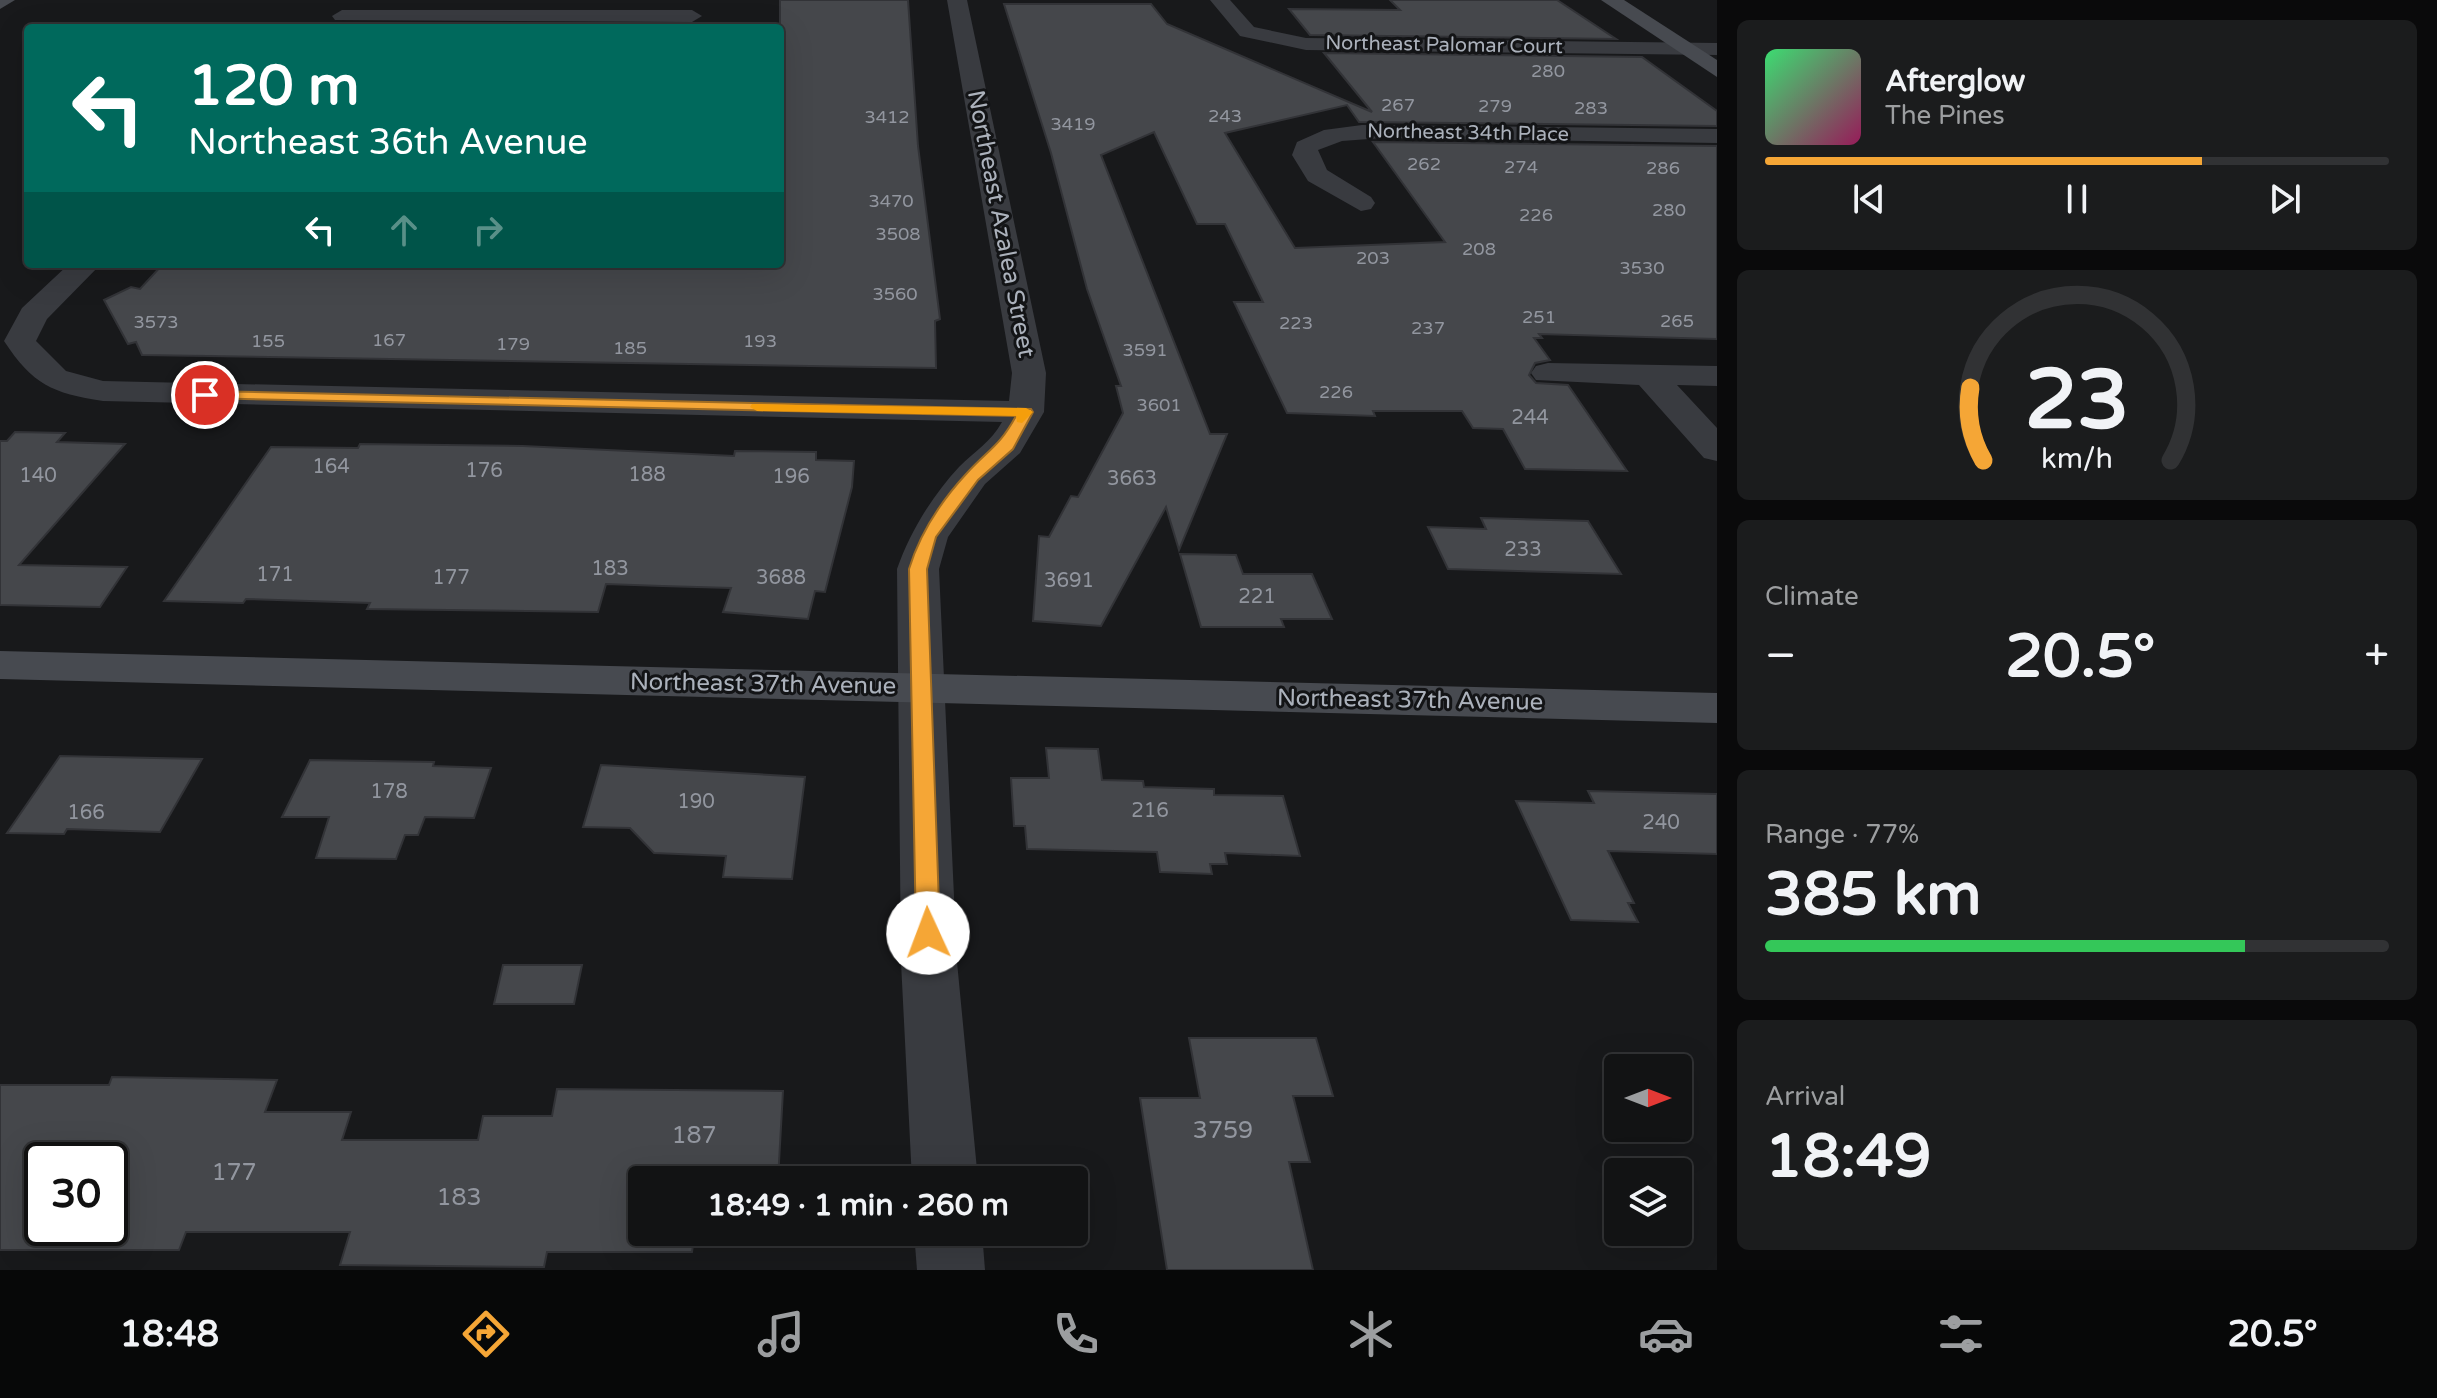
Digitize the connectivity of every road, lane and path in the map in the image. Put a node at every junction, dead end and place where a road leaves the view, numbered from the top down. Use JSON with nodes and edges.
{"nodes":[{"id":1,"x":363,"y":0,"type":"edge"},
{"id":2,"x":957,"y":0,"type":"edge"},
{"id":3,"x":1220,"y":0,"type":"edge"},
{"id":4,"x":1611,"y":0,"type":"edge"},
{"id":5,"x":692,"y":16,"type":"dead end"},
{"id":6,"x":336,"y":22,"type":"edge"},
{"id":7,"x":1684,"y":48,"type":"junction"},
{"id":8,"x":1717,"y":49,"type":"edge"},
{"id":9,"x":1717,"y":70,"type":"edge"},
{"id":10,"x":1717,"y":136,"type":"edge"},
{"id":11,"x":1361,"y":203,"type":"dead end"},
{"id":12,"x":82,"y":268,"type":"edge"},
{"id":13,"x":1548,"y":373,"type":"dead end"},
{"id":14,"x":1649,"y":375,"type":"junction"},
{"id":15,"x":1717,"y":376,"type":"edge"},
{"id":16,"x":1026,"y":412,"type":"junction"},
{"id":17,"x":1717,"y":450,"type":"edge"},
{"id":18,"x":0,"y":665,"type":"edge"},
{"id":19,"x":919,"y":689,"type":"junction"},
{"id":20,"x":1717,"y":708,"type":"edge"},
{"id":21,"x":944,"y":1166,"type":"edge"},
{"id":22,"x":949,"y":1246,"type":"edge"},
{"id":23,"x":951,"y":1270,"type":"edge"}],
"edges":[{"from":1,"to":6,"type":"street"},
{"from":2,"to":16,"type":"street","name":"Northeast Azalea Street"},
{"from":3,"to":7,"type":"street","name":"Northeast Palomar Court"},
{"from":4,"to":7,"type":"street"},
{"from":5,"to":6,"type":"street"},
{"from":7,"to":8,"type":"street","name":"Northeast Palomar Court"},
{"from":7,"to":9,"type":"street"},
{"from":10,"to":11,"type":"street","name":"Northeast 34th Place"},
{"from":12,"to":16,"type":"street"},
{"from":13,"to":14,"type":"street"},
{"from":14,"to":15,"type":"street"},
{"from":14,"to":17,"type":"street"},
{"from":16,"to":19,"type":"street","name":"Northeast Azalea Street"},
{"from":18,"to":19,"type":"street","name":"Northeast 37th Avenue"},
{"from":19,"to":20,"type":"street","name":"Northeast 37th Avenue"},
{"from":19,"to":21,"type":"street","name":"Northeast Azalea Street"},
{"from":22,"to":23,"type":"street"}]}
